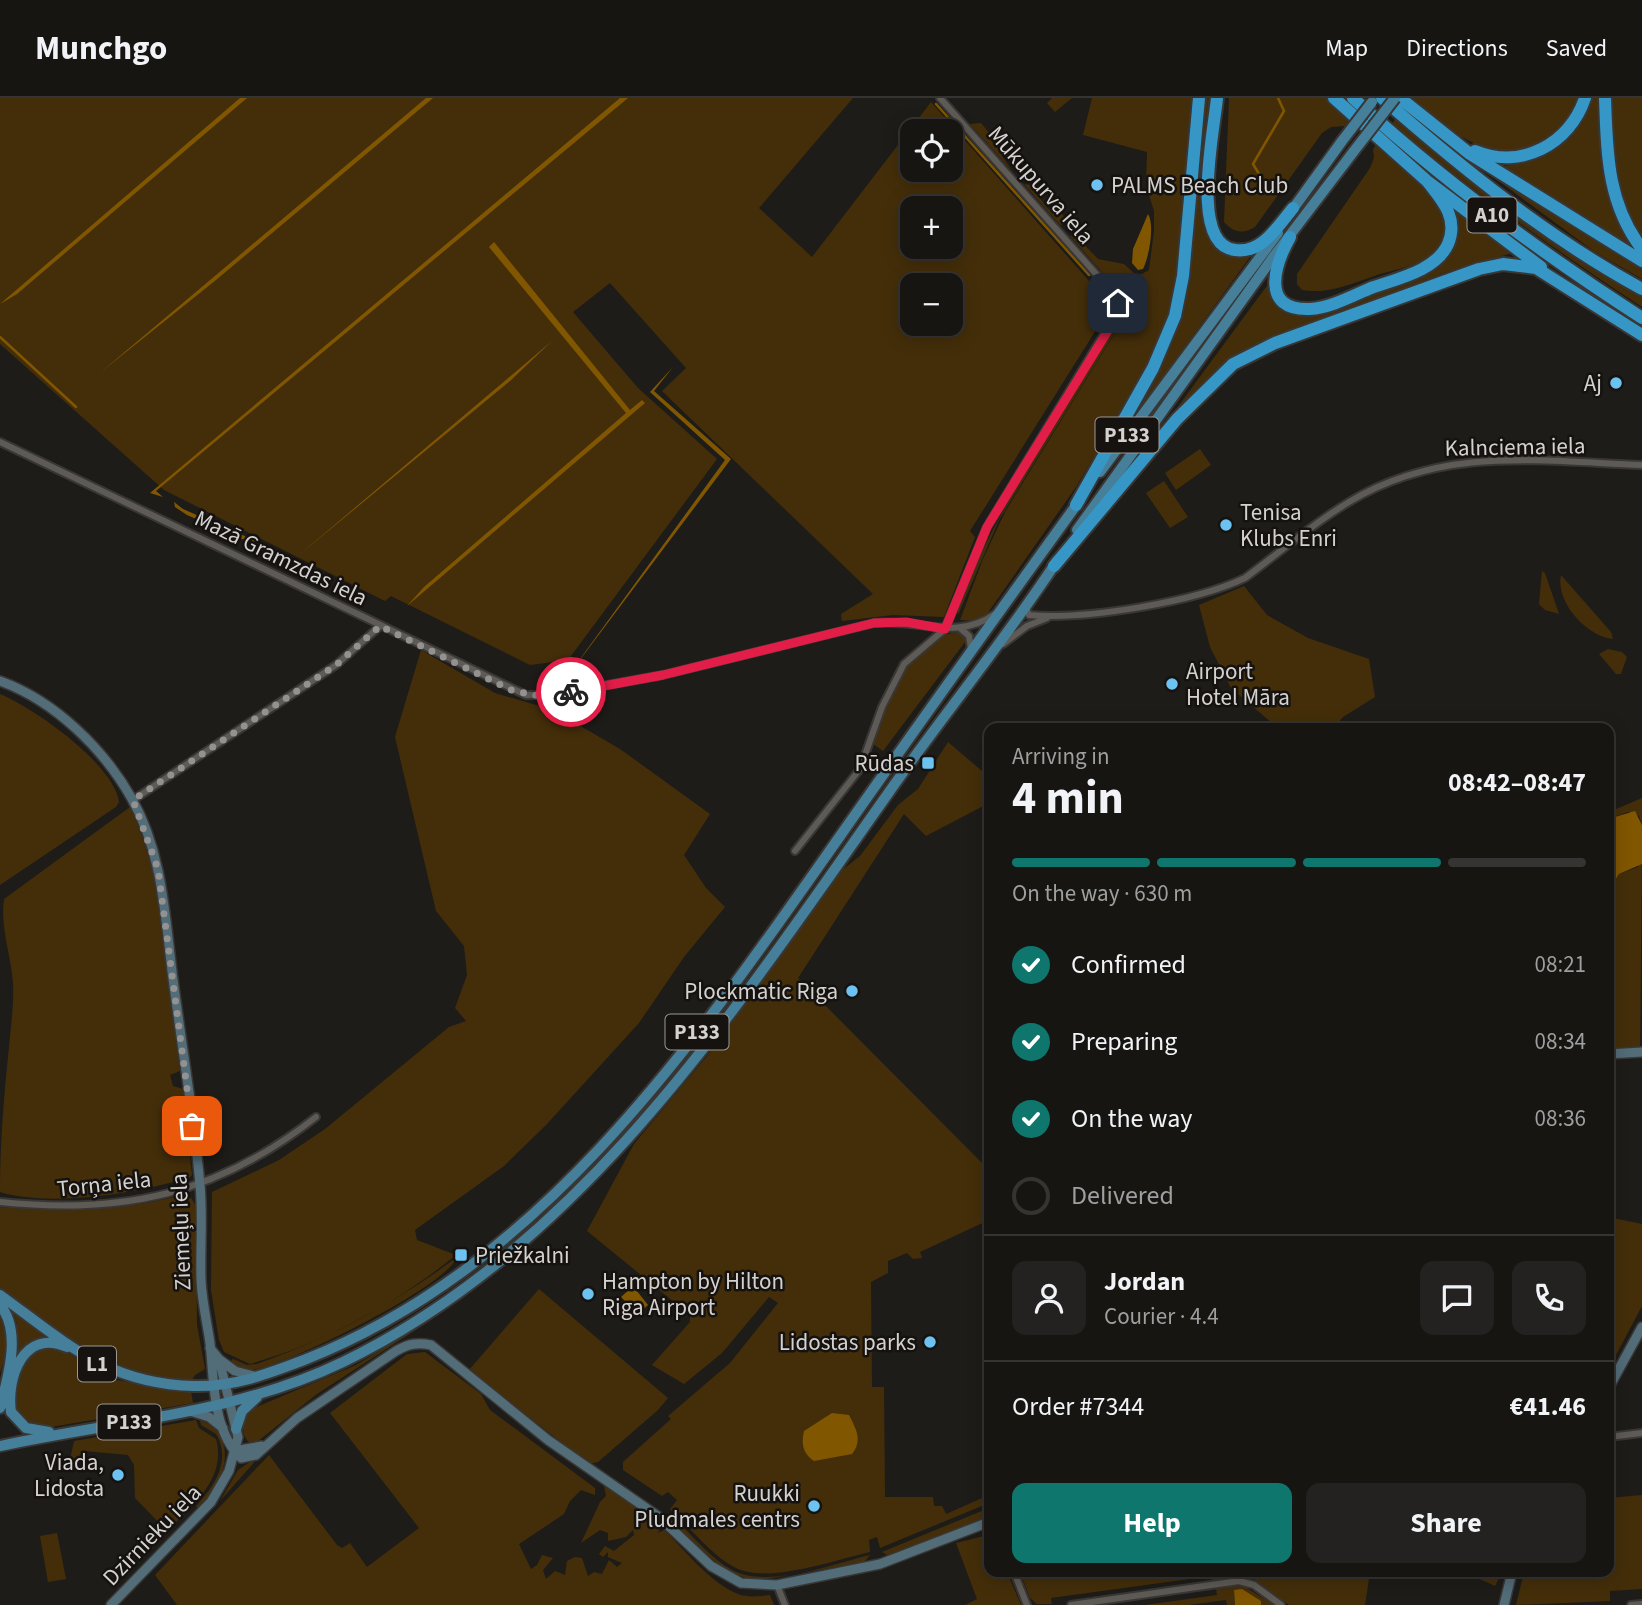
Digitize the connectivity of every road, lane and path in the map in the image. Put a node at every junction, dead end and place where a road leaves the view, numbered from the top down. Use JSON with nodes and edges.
{"nodes":[{"id":1,"x":940,"y":98,"type":"edge"},
{"id":2,"x":1199,"y":98,"type":"edge"},
{"id":3,"x":1217,"y":98,"type":"edge"},
{"id":4,"x":1334,"y":98,"type":"edge"},
{"id":5,"x":1353,"y":98,"type":"edge"},
{"id":6,"x":1375,"y":98,"type":"edge"},
{"id":7,"x":1382,"y":98,"type":"edge"},
{"id":8,"x":1395,"y":98,"type":"edge"},
{"id":9,"x":1400,"y":98,"type":"edge"},
{"id":10,"x":1585,"y":98,"type":"edge"},
{"id":11,"x":1605,"y":98,"type":"edge"},
{"id":12,"x":1447,"y":136,"type":"junction"},
{"id":13,"x":1427,"y":181,"type":"junction"},
{"id":14,"x":1293,"y":208,"type":"junction"},
{"id":15,"x":1290,"y":237,"type":"junction"},
{"id":16,"x":1642,"y":249,"type":"edge"},
{"id":17,"x":1642,"y":261,"type":"edge"},
{"id":18,"x":1567,"y":286,"type":"junction"},
{"id":19,"x":1642,"y":289,"type":"edge"},
{"id":20,"x":1642,"y":318,"type":"edge"},
{"id":21,"x":1642,"y":335,"type":"edge"},
{"id":22,"x":0,"y":442,"type":"edge"},
{"id":23,"x":1642,"y":465,"type":"edge"},
{"id":24,"x":1076,"y":505,"type":"junction"},
{"id":25,"x":1054,"y":566,"type":"junction"},
{"id":26,"x":1026,"y":605,"type":"junction"},
{"id":27,"x":999,"y":611,"type":"junction"},
{"id":28,"x":1049,"y":617,"type":"junction"},
{"id":29,"x":380,"y":626,"type":"junction"},
{"id":30,"x":960,"y":628,"type":"junction"},
{"id":31,"x":945,"y":629,"type":"junction"},
{"id":32,"x":971,"y":654,"type":"junction"},
{"id":33,"x":990,"y":654,"type":"junction"},
{"id":34,"x":0,"y":681,"type":"edge"},
{"id":35,"x":133,"y":800,"type":"junction"},
{"id":36,"x":795,"y":851,"type":"dead end"},
{"id":37,"x":1642,"y":1052,"type":"edge"},
{"id":38,"x":1614,"y":1054,"type":"edge"},
{"id":39,"x":316,"y":1117,"type":"dead end"},
{"id":40,"x":200,"y":1185,"type":"junction"},
{"id":41,"x":0,"y":1202,"type":"edge"},
{"id":42,"x":0,"y":1295,"type":"edge"},
{"id":43,"x":0,"y":1305,"type":"edge"},
{"id":44,"x":1642,"y":1327,"type":"edge"},
{"id":45,"x":210,"y":1348,"type":"junction"},
{"id":46,"x":82,"y":1354,"type":"junction"},
{"id":47,"x":219,"y":1359,"type":"junction"},
{"id":48,"x":260,"y":1377,"type":"junction"},
{"id":49,"x":1614,"y":1378,"type":"edge"},
{"id":50,"x":219,"y":1386,"type":"junction"},
{"id":51,"x":259,"y":1395,"type":"junction"},
{"id":52,"x":223,"y":1403,"type":"junction"},
{"id":53,"x":5,"y":1408,"type":"edge"},
{"id":54,"x":190,"y":1410,"type":"junction"},
{"id":55,"x":224,"y":1429,"type":"junction"},
{"id":56,"x":236,"y":1429,"type":"junction"},
{"id":57,"x":68,"y":1433,"type":"junction"},
{"id":58,"x":1642,"y":1433,"type":"edge"},
{"id":59,"x":1614,"y":1436,"type":"edge"},
{"id":60,"x":0,"y":1446,"type":"edge"},
{"id":61,"x":234,"y":1451,"type":"junction"},
{"id":62,"x":984,"y":1524,"type":"edge"},
{"id":63,"x":1016,"y":1577,"type":"edge"},
{"id":64,"x":1511,"y":1577,"type":"edge"},
{"id":65,"x":777,"y":1585,"type":"junction"},
{"id":66,"x":1642,"y":1604,"type":"edge"},
{"id":67,"x":111,"y":1605,"type":"edge"},
{"id":68,"x":785,"y":1605,"type":"edge"},
{"id":69,"x":1027,"y":1605,"type":"edge"},
{"id":70,"x":1071,"y":1605,"type":"edge"},
{"id":71,"x":1281,"y":1605,"type":"edge"},
{"id":72,"x":1504,"y":1605,"type":"edge"},
{"id":73,"x":1631,"y":1605,"type":"edge"}],
"edges":[{"from":1,"to":31,"type":"street","name":"Mūkupurva iela"},
{"from":2,"to":24,"type":"highway"},
{"from":3,"to":14,"type":"highway"},
{"from":4,"to":13,"type":"highway"},
{"from":5,"to":20,"type":"highway","number":"A10"},
{"from":6,"to":14,"type":"main road","number":"P133","bridge":true},
{"from":7,"to":19,"type":"highway","number":"A10"},
{"from":8,"to":15,"type":"main road","number":"P133","bridge":true},
{"from":9,"to":12,"type":"highway"},
{"from":10,"to":12,"type":"highway"},
{"from":11,"to":16,"type":"highway"},
{"from":12,"to":17,"type":"highway"},
{"from":13,"to":15,"type":"highway"},
{"from":13,"to":18,"type":"highway"},
{"from":14,"to":24,"type":"main road","number":"P133"},
{"from":15,"to":25,"type":"main road","number":"P133"},
{"from":18,"to":21,"type":"highway"},
{"from":18,"to":25,"type":"highway"},
{"from":22,"to":29,"type":"street","name":"Mazā Gramzdas iela"},
{"from":23,"to":28,"type":"street","name":"Kalnciema iela"},
{"from":24,"to":27,"type":"main road","number":"P133"},
{"from":25,"to":26,"type":"main road","number":"P133"},
{"from":26,"to":28,"type":"street"},
{"from":26,"to":33,"type":"main road","number":"P133"},
{"from":27,"to":30,"type":"street","name":"Mazā Gramzdas iela"},
{"from":27,"to":32,"type":"main road","number":"P133"},
{"from":28,"to":33,"type":"street","name":"Kalnciema iela"},
{"from":29,"to":31,"type":"street","name":"Mazā Gramzdas iela"},
{"from":29,"to":35,"type":"street"},
{"from":30,"to":31,"type":"street","name":"Mazā Gramzdas iela"},
{"from":30,"to":32,"type":"street"},
{"from":31,"to":36,"type":"street"},
{"from":32,"to":48,"type":"main road","number":"P133"},
{"from":33,"to":51,"type":"main road","number":"P133"},
{"from":34,"to":35,"type":"street","name":"Ziemeļu iela"},
{"from":35,"to":40,"type":"street","name":"Ziemeļu iela"},
{"from":37,"to":38,"type":"street"},
{"from":39,"to":40,"type":"street","name":"Torņa iela"},
{"from":40,"to":41,"type":"street","name":"Torņa iela"},
{"from":40,"to":45,"type":"street","name":"Ziemeļu iela"},
{"from":42,"to":46,"type":"main road","number":"L1"},
{"from":43,"to":53,"type":"main road"},
{"from":44,"to":49,"type":"street"},
{"from":45,"to":47,"type":"street"},
{"from":45,"to":50,"type":"street","name":"Ziemeļu iela"},
{"from":46,"to":50,"type":"main road","number":"L1"},
{"from":46,"to":53,"type":"main road"},
{"from":47,"to":48,"type":"street"},
{"from":47,"to":50,"type":"street"},
{"from":48,"to":50,"type":"main road","number":"P133"},
{"from":50,"to":52,"type":"street","name":"Dzirnieku iela"},
{"from":51,"to":52,"type":"main road","number":"P133"},
{"from":51,"to":56,"type":"main road"},
{"from":52,"to":54,"type":"main road","number":"P133"},
{"from":52,"to":55,"type":"street","name":"Dzirnieku iela"},
{"from":52,"to":56,"type":"street","name":"Dzirnieku iela"},
{"from":53,"to":57,"type":"main road","number":"P133"},
{"from":54,"to":55,"type":"street"},
{"from":54,"to":57,"type":"main road","number":"P133"},
{"from":55,"to":61,"type":"street","name":"Dzirnieku iela"},
{"from":56,"to":61,"type":"street","name":"Dzirnieku iela"},
{"from":57,"to":60,"type":"main road"},
{"from":58,"to":59,"type":"street"},
{"from":61,"to":65,"type":"street"},
{"from":61,"to":67,"type":"street","name":"Dzirnieku iela"},
{"from":62,"to":65,"type":"street"},
{"from":63,"to":69,"type":"street"},
{"from":64,"to":72,"type":"street"},
{"from":65,"to":68,"type":"street"},
{"from":66,"to":73,"type":"street"},
{"from":70,"to":71,"type":"street"}]}
